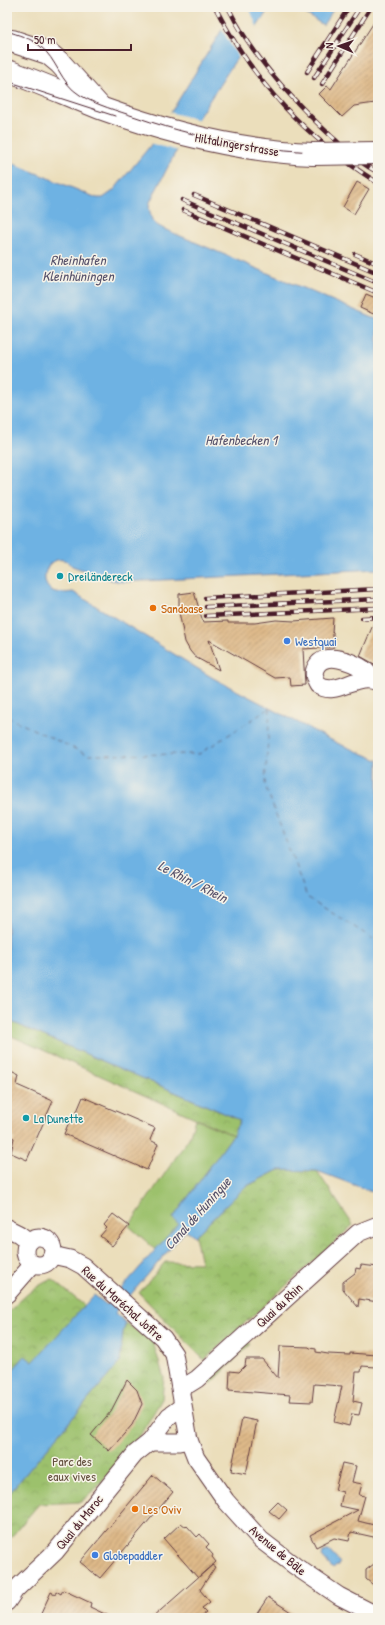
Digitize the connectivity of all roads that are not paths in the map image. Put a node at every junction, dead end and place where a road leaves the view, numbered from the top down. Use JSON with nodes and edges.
{"nodes":[{"id":1,"x":12,"y":41,"type":"dead end"},
{"id":2,"x":7,"y":71,"type":"edge"},
{"id":3,"x":100,"y":107,"type":"junction"},
{"id":4,"x":378,"y":153,"type":"edge"},
{"id":5,"x":377,"y":1225,"type":"edge"},
{"id":6,"x":7,"y":1228,"type":"edge"},
{"id":7,"x":28,"y":1241,"type":"junction"},
{"id":8,"x":52,"y":1255,"type":"junction"},
{"id":9,"x":33,"y":1264,"type":"junction"},
{"id":10,"x":7,"y":1294,"type":"edge"},
{"id":11,"x":180,"y":1386,"type":"junction"},
{"id":12,"x":183,"y":1406,"type":"junction"},
{"id":13,"x":189,"y":1440,"type":"junction"},
{"id":14,"x":150,"y":1442,"type":"junction"},
{"id":15,"x":7,"y":1602,"type":"edge"},
{"id":16,"x":378,"y":1616,"type":"edge"}],
"edges":[{"from":1,"to":3,"type":"main road","name":"Hiltalingerstrasse"},
{"from":2,"to":3,"type":"main road","name":"Hiltalingerstrasse"},
{"from":3,"to":4,"type":"main road","name":"Hiltalingerstrasse","bridge":true},
{"from":5,"to":11,"type":"street","name":"Quai du Rhin"},
{"from":6,"to":7,"type":"street"},
{"from":7,"to":8,"type":"street"},
{"from":7,"to":9,"type":"street"},
{"from":8,"to":9,"type":"street"},
{"from":8,"to":11,"type":"street","name":"Rue du Maréchal Joffre"},
{"from":9,"to":10,"type":"street"},
{"from":11,"to":12,"type":"street","name":"Rue du Maréchal Joffre"},
{"from":12,"to":13,"type":"street","name":"Rue du Maréchal Joffre"},
{"from":12,"to":14,"type":"street","name":"Quai du Maroc"},
{"from":13,"to":14,"type":"street"},
{"from":13,"to":16,"type":"street","name":"Avenue de Bâle"},
{"from":14,"to":15,"type":"street","name":"Quai du Maroc"}]}
